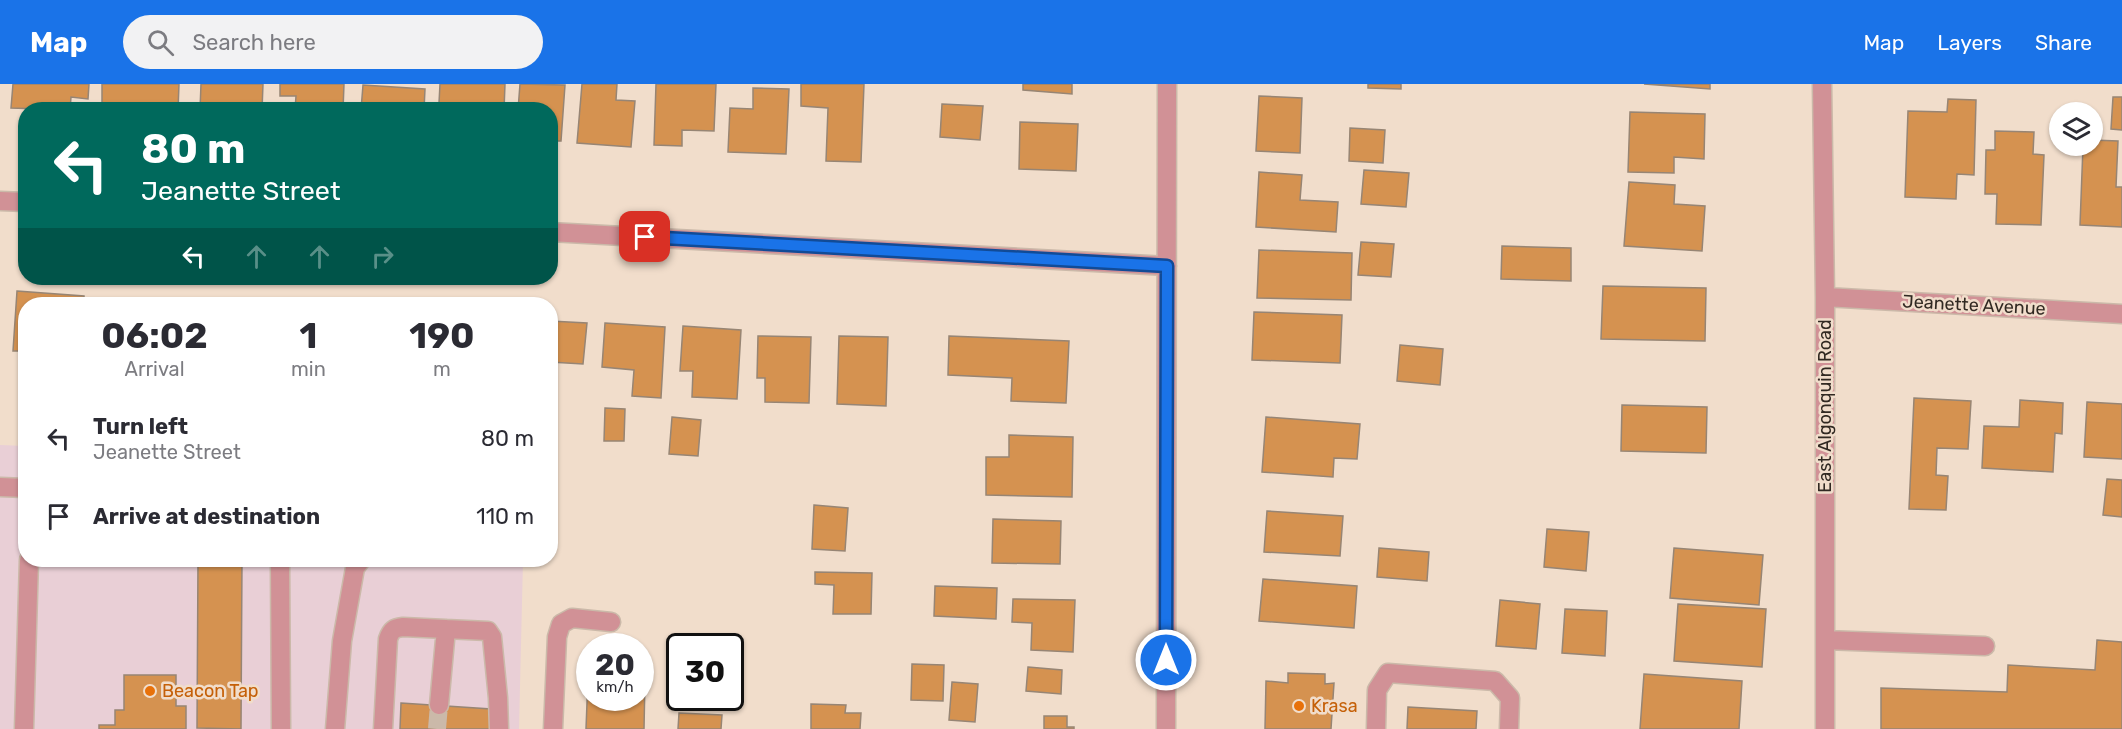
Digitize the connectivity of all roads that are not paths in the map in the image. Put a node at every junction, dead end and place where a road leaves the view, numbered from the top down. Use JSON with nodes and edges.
{"nodes":[{"id":1,"x":1167,"y":84,"type":"edge"},
{"id":2,"x":1822,"y":84,"type":"edge"},
{"id":3,"x":0,"y":201,"type":"edge"},
{"id":4,"x":18,"y":202,"type":"edge"},
{"id":5,"x":558,"y":232,"type":"edge"},
{"id":6,"x":1167,"y":266,"type":"junction"},
{"id":7,"x":1826,"y":297,"type":"junction"},
{"id":8,"x":2122,"y":314,"type":"edge"},
{"id":9,"x":0,"y":487,"type":"edge"},
{"id":10,"x":18,"y":488,"type":"edge"},
{"id":11,"x":29,"y":567,"type":"edge"},
{"id":12,"x":280,"y":567,"type":"edge"},
{"id":13,"x":355,"y":567,"type":"edge"},
{"id":14,"x":611,"y":622,"type":"dead end"},
{"id":15,"x":447,"y":629,"type":"junction"},
{"id":16,"x":1825,"y":640,"type":"junction"},
{"id":17,"x":1985,"y":646,"type":"dead end"},
{"id":18,"x":439,"y":705,"type":"tunnel mouth"},
{"id":19,"x":24,"y":729,"type":"edge"},
{"id":20,"x":281,"y":729,"type":"edge"},
{"id":21,"x":335,"y":729,"type":"edge"},
{"id":22,"x":383,"y":729,"type":"edge"},
{"id":23,"x":499,"y":729,"type":"edge"},
{"id":24,"x":553,"y":729,"type":"edge"},
{"id":25,"x":1166,"y":729,"type":"edge"},
{"id":26,"x":1376,"y":729,"type":"edge"},
{"id":27,"x":1509,"y":729,"type":"edge"},
{"id":28,"x":1825,"y":729,"type":"edge"}],
"edges":[{"from":1,"to":6,"type":"street"},
{"from":2,"to":7,"type":"street","name":"East Algonquin Road"},
{"from":3,"to":4,"type":"street"},
{"from":5,"to":6,"type":"street"},
{"from":6,"to":25,"type":"street"},
{"from":7,"to":8,"type":"street","name":"Jeanette Avenue"},
{"from":7,"to":16,"type":"street","name":"East Algonquin Road"},
{"from":9,"to":10,"type":"street"},
{"from":11,"to":19,"type":"street"},
{"from":12,"to":20,"type":"street"},
{"from":13,"to":21,"type":"street"},
{"from":14,"to":24,"type":"street"},
{"from":15,"to":18,"type":"street"},
{"from":15,"to":22,"type":"street"},
{"from":15,"to":23,"type":"street"},
{"from":16,"to":17,"type":"street"},
{"from":16,"to":28,"type":"street","name":"East Algonquin Road"},
{"from":26,"to":27,"type":"street"}]}
